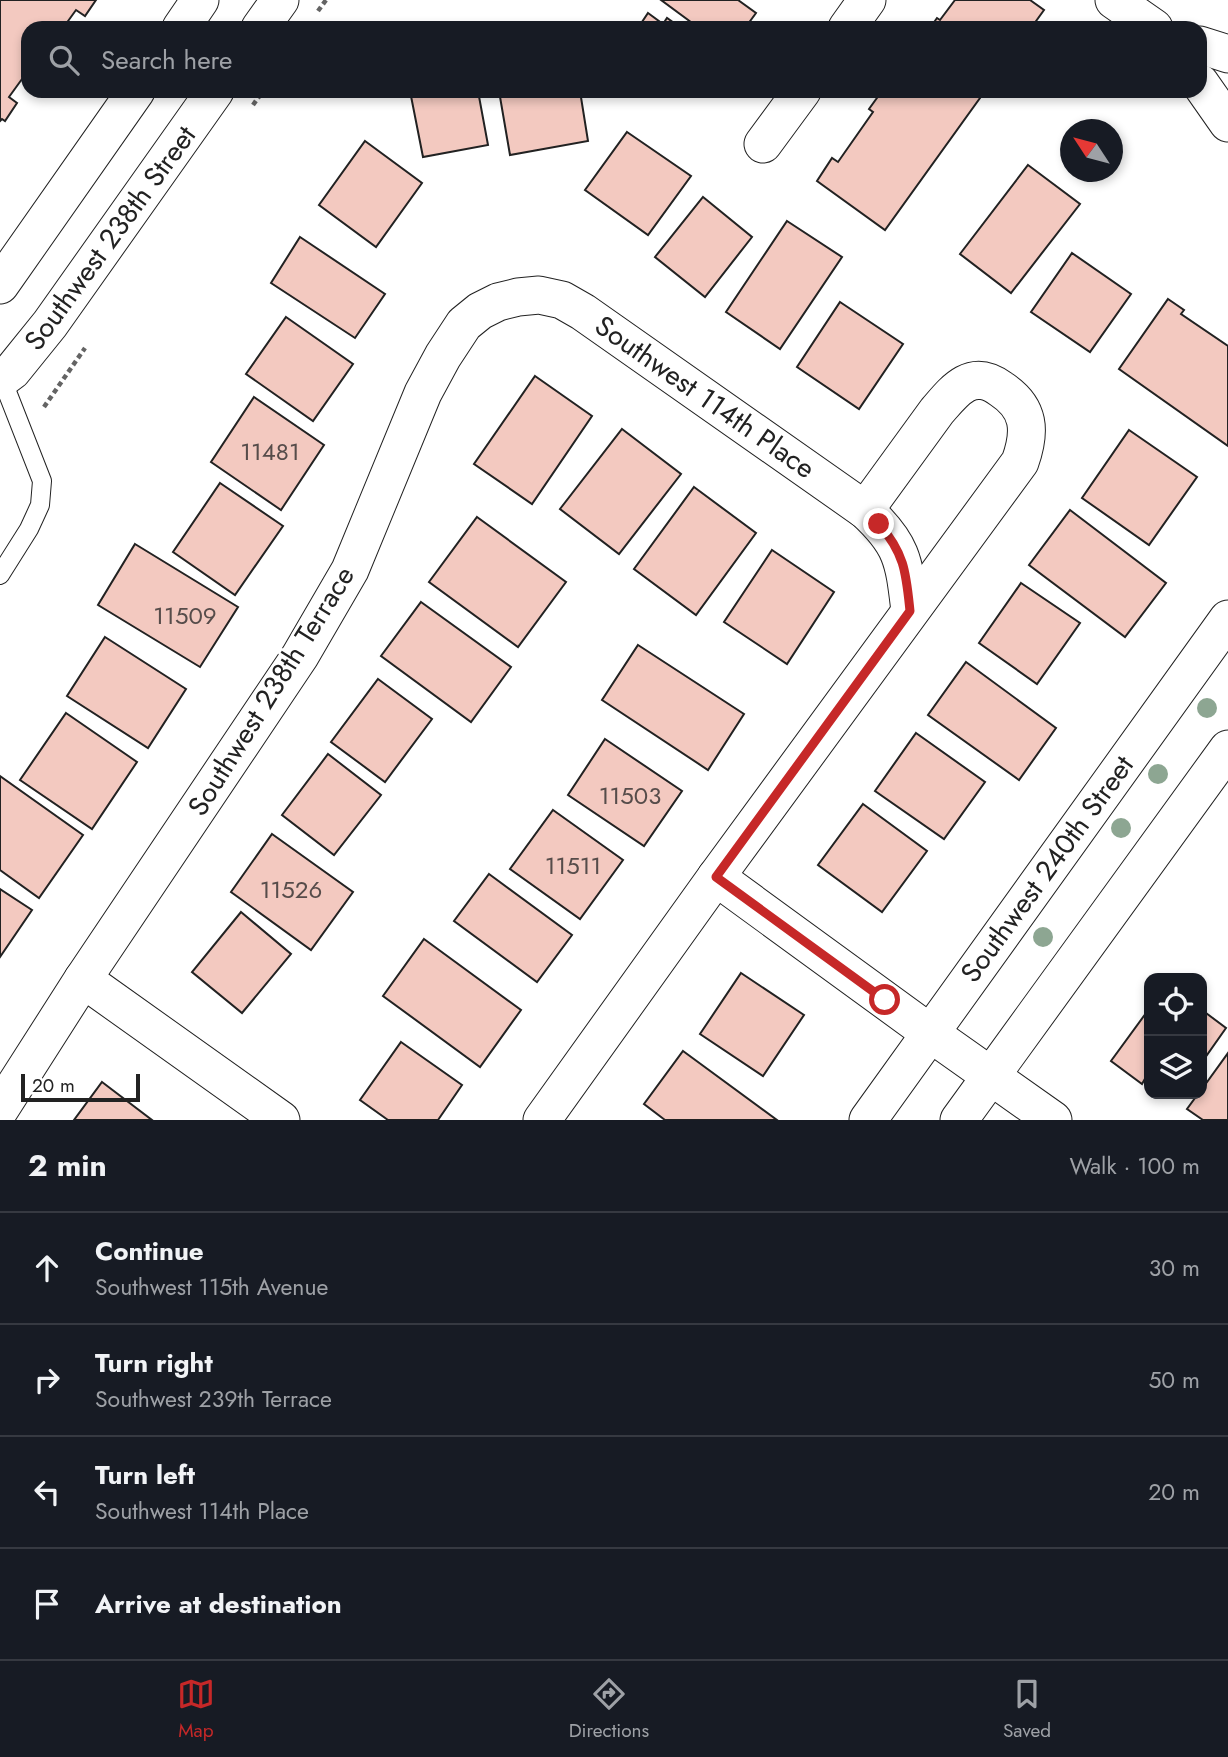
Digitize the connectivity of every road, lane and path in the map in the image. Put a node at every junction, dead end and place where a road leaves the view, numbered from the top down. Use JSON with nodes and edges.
{"nodes":[{"id":1,"x":200,"y":0,"type":"edge"},
{"id":2,"x":280,"y":0,"type":"edge"},
{"id":3,"x":867,"y":0,"type":"edge"},
{"id":4,"x":1114,"y":0,"type":"edge"},
{"id":5,"x":186,"y":21,"type":"edge"},
{"id":6,"x":265,"y":21,"type":"edge"},
{"id":7,"x":852,"y":21,"type":"edge"},
{"id":8,"x":1144,"y":21,"type":"edge"},
{"id":9,"x":1207,"y":47,"type":"edge"},
{"id":10,"x":1228,"y":54,"type":"edge"},
{"id":11,"x":1207,"y":93,"type":"edge"},
{"id":12,"x":131,"y":98,"type":"edge"},
{"id":13,"x":210,"y":98,"type":"edge"},
{"id":14,"x":797,"y":98,"type":"edge"},
{"id":15,"x":1228,"y":123,"type":"edge"},
{"id":16,"x":763,"y":144,"type":"dead end"},
{"id":17,"x":0,"y":285,"type":"edge"},
{"id":18,"x":540,"y":295,"type":"joint"},
{"id":19,"x":1,"y":380,"type":"edge"},
{"id":20,"x":865,"y":510,"type":"junction"},
{"id":21,"x":0,"y":575,"type":"edge"},
{"id":22,"x":910,"y":611,"type":"junction"},
{"id":23,"x":1228,"y":619,"type":"edge"},
{"id":24,"x":1228,"y":749,"type":"edge"},
{"id":25,"x":716,"y":877,"type":"junction"},
{"id":26,"x":83,"y":979,"type":"junction"},
{"id":27,"x":930,"y":1033,"type":"junction"},
{"id":28,"x":991,"y":1075,"type":"junction"},
{"id":29,"x":0,"y":1109,"type":"edge"},
{"id":30,"x":281,"y":1120,"type":"edge"},
{"id":31,"x":542,"y":1120,"type":"edge"},
{"id":32,"x":867,"y":1120,"type":"edge"},
{"id":33,"x":959,"y":1120,"type":"edge"},
{"id":34,"x":1053,"y":1120,"type":"edge"}],
"edges":[{"from":1,"to":5,"type":"street"},
{"from":2,"to":6,"type":"street"},
{"from":3,"to":7,"type":"street"},
{"from":4,"to":8,"type":"street"},
{"from":9,"to":10,"type":"street"},
{"from":11,"to":15,"type":"street"},
{"from":12,"to":17,"type":"street"},
{"from":13,"to":19,"type":"street","name":"Southwest 238th Street"},
{"from":14,"to":16,"type":"street"},
{"from":18,"to":20,"type":"street","name":"Southwest 114th Place"},
{"from":18,"to":26,"type":"street","name":"Southwest 238th Terrace"},
{"from":19,"to":21,"type":"lane"},
{"from":20,"to":22,"type":"street","name":"Southwest 114th Place"},
{"from":20,"to":22,"type":"street"},
{"from":22,"to":25,"type":"street"},
{"from":23,"to":27,"type":"street","name":"Southwest 240th Street"},
{"from":24,"to":28,"type":"street"},
{"from":25,"to":27,"type":"street"},
{"from":25,"to":31,"type":"street"},
{"from":26,"to":29,"type":"street","name":"Southwest 238th Terrace"},
{"from":26,"to":30,"type":"street"},
{"from":27,"to":28,"type":"street"},
{"from":27,"to":32,"type":"street","name":"Southwest 240th Street"},
{"from":28,"to":33,"type":"street"},
{"from":28,"to":34,"type":"street"}]}
